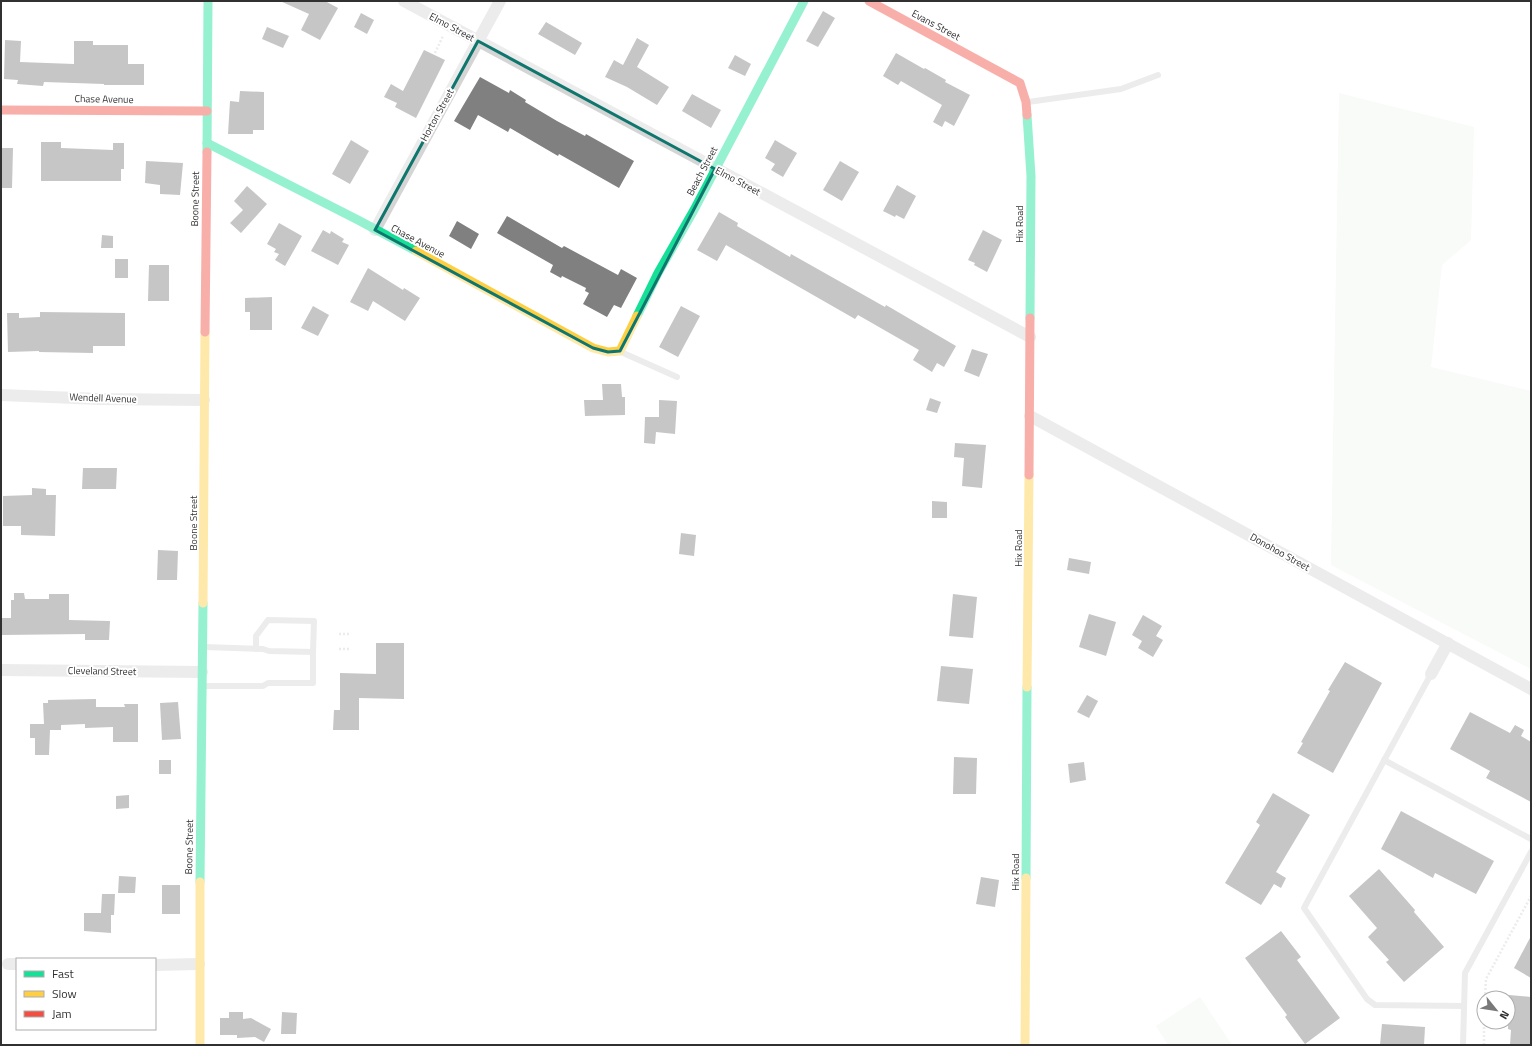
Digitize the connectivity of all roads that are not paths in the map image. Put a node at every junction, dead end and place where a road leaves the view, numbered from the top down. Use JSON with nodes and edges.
{"nodes":[{"id":1,"x":208,"y":1,"type":"edge"},
{"id":2,"x":404,"y":1,"type":"edge"},
{"id":3,"x":500,"y":1,"type":"edge"},
{"id":4,"x":804,"y":1,"type":"edge"},
{"id":5,"x":869,"y":1,"type":"edge"},
{"id":6,"x":478,"y":41,"type":"junction"},
{"id":7,"x":993,"y":68,"type":"joint"},
{"id":8,"x":1158,"y":75,"type":"dead end"},
{"id":9,"x":1026,"y":102,"type":"junction"},
{"id":10,"x":1,"y":110,"type":"edge"},
{"id":11,"x":207,"y":111,"type":"junction"},
{"id":12,"x":207,"y":144,"type":"junction"},
{"id":13,"x":716,"y":169,"type":"junction"},
{"id":14,"x":375,"y":230,"type":"junction"},
{"id":15,"x":1030,"y":337,"type":"junction"},
{"id":16,"x":620,"y":351,"type":"junction"},
{"id":17,"x":677,"y":377,"type":"dead end"},
{"id":18,"x":1,"y":395,"type":"edge"},
{"id":19,"x":204,"y":400,"type":"junction"},
{"id":20,"x":1030,"y":416,"type":"junction"},
{"id":21,"x":1448,"y":643,"type":"junction"},
{"id":22,"x":203,"y":647,"type":"junction"},
{"id":23,"x":256,"y":649,"type":"junction"},
{"id":24,"x":313,"y":652,"type":"junction"},
{"id":25,"x":1,"y":670,"type":"edge"},
{"id":26,"x":202,"y":672,"type":"junction"},
{"id":27,"x":1431,"y":674,"type":"joint"},
{"id":28,"x":202,"y":686,"type":"junction"},
{"id":29,"x":1531,"y":689,"type":"edge"},
{"id":30,"x":1384,"y":760,"type":"junction"},
{"id":31,"x":1531,"y":839,"type":"edge"},
{"id":32,"x":1531,"y":852,"type":"edge"},
{"id":33,"x":199,"y":964,"type":"junction"},
{"id":34,"x":156,"y":965,"type":"edge"},
{"id":35,"x":1464,"y":1006,"type":"junction"},
{"id":36,"x":200,"y":1045,"type":"edge"},
{"id":37,"x":1025,"y":1045,"type":"edge"},
{"id":38,"x":1463,"y":1045,"type":"edge"}],
"edges":[{"from":1,"to":11,"type":"street","name":"Boone Street"},
{"from":2,"to":6,"type":"street","name":"Elmo Street"},
{"from":3,"to":6,"type":"street","name":"Horton Street"},
{"from":4,"to":13,"type":"street","name":"Beach Street"},
{"from":5,"to":7,"type":"street","name":"Evans Street"},
{"from":6,"to":13,"type":"street","name":"Elmo Street"},
{"from":6,"to":14,"type":"street","name":"Horton Street"},
{"from":7,"to":9,"type":"street","name":"Hix Road"},
{"from":8,"to":9,"type":"lane"},
{"from":9,"to":15,"type":"street","name":"Hix Road"},
{"from":10,"to":11,"type":"street","name":"Chase Avenue"},
{"from":11,"to":12,"type":"street","name":"Boone Street"},
{"from":12,"to":14,"type":"street","name":"Chase Avenue"},
{"from":12,"to":19,"type":"street","name":"Boone Street"},
{"from":13,"to":15,"type":"street","name":"Elmo Street"},
{"from":13,"to":16,"type":"street","name":"Beach Street"},
{"from":14,"to":16,"type":"street","name":"Chase Avenue"},
{"from":15,"to":20,"type":"street","name":"Hix Road"},
{"from":16,"to":17,"type":"lane"},
{"from":18,"to":19,"type":"street","name":"Wendell Avenue"},
{"from":19,"to":22,"type":"street","name":"Boone Street"},
{"from":20,"to":21,"type":"street","name":"Donohoo Street"},
{"from":20,"to":37,"type":"street","name":"Hix Road"},
{"from":21,"to":27,"type":"street"},
{"from":21,"to":29,"type":"street","name":"Donohoo Street"},
{"from":22,"to":23,"type":"lane"},
{"from":22,"to":26,"type":"street","name":"Boone Street"},
{"from":23,"to":24,"type":"lane"},
{"from":23,"to":24,"type":"lane"},
{"from":24,"to":28,"type":"lane"},
{"from":25,"to":26,"type":"street","name":"Cleveland Street"},
{"from":26,"to":28,"type":"street","name":"Boone Street"},
{"from":27,"to":30,"type":"lane"},
{"from":28,"to":33,"type":"street","name":"Boone Street"},
{"from":30,"to":31,"type":"lane"},
{"from":30,"to":35,"type":"lane"},
{"from":32,"to":35,"type":"lane"},
{"from":33,"to":34,"type":"street"},
{"from":33,"to":36,"type":"street","name":"Boone Street"},
{"from":35,"to":38,"type":"lane"}]}
